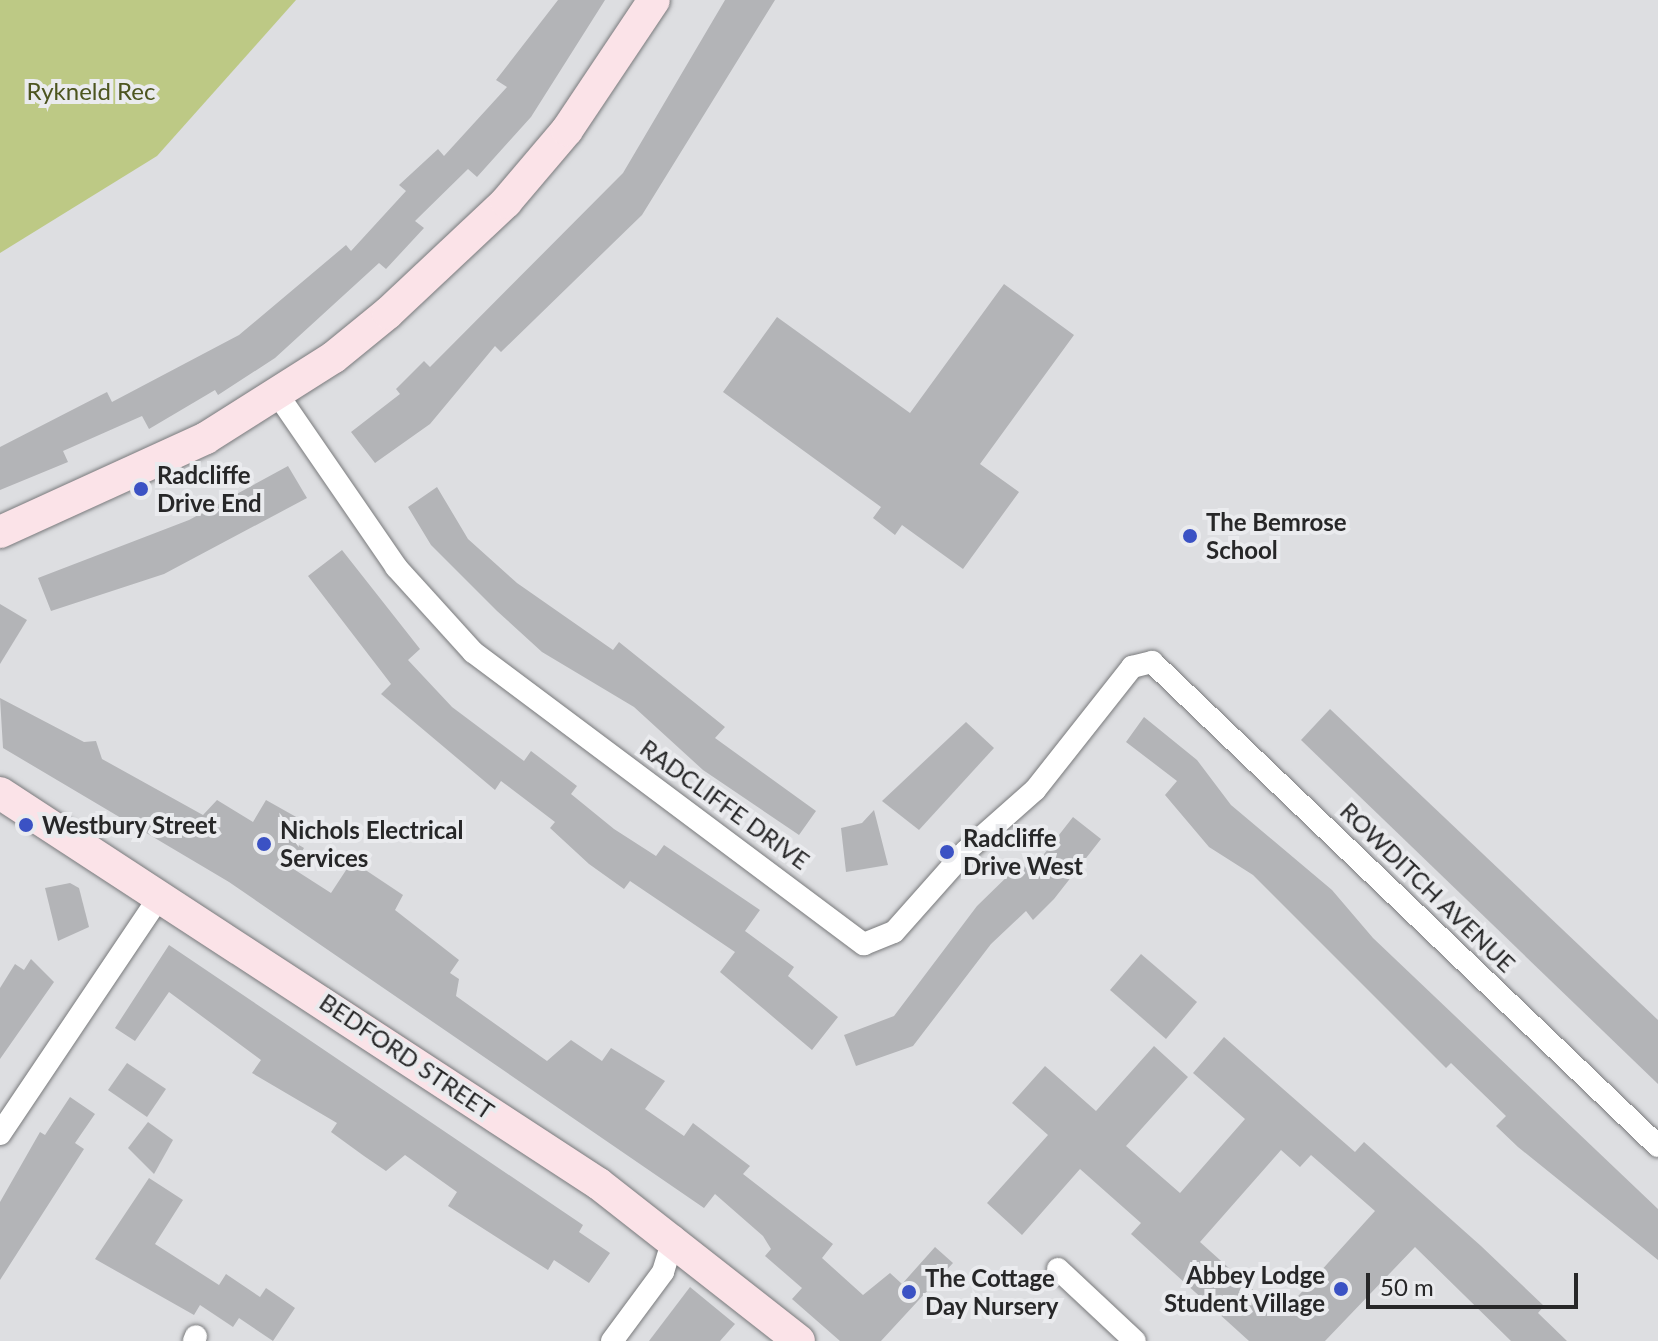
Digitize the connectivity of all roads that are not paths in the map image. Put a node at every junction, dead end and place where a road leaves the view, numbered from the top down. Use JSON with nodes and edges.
{"nodes":[{"id":1,"x":654,"y":0,"type":"edge"},
{"id":2,"x":278,"y":395,"type":"junction"},
{"id":3,"x":0,"y":532,"type":"edge"},
{"id":4,"x":1161,"y":666,"type":"joint"},
{"id":5,"x":0,"y":793,"type":"edge"},
{"id":6,"x":162,"y":893,"type":"junction"},
{"id":7,"x":0,"y":1134,"type":"edge"},
{"id":8,"x":1658,"y":1146,"type":"edge"},
{"id":9,"x":674,"y":1237,"type":"junction"},
{"id":10,"x":1058,"y":1269,"type":"dead end"},
{"id":11,"x":612,"y":1341,"type":"edge"},
{"id":12,"x":799,"y":1341,"type":"edge"},
{"id":13,"x":1135,"y":1341,"type":"edge"}],
"edges":[{"from":1,"to":2,"type":"street"},
{"from":2,"to":3,"type":"street"},
{"from":2,"to":4,"type":"street","name":"RADCLIFFE DRIVE"},
{"from":4,"to":8,"type":"street","name":"ROWDITCH AVENUE"},
{"from":5,"to":6,"type":"street","name":"BEDFORD STREET"},
{"from":6,"to":7,"type":"street"},
{"from":6,"to":9,"type":"street","name":"BEDFORD STREET"},
{"from":9,"to":11,"type":"street"},
{"from":9,"to":12,"type":"street","name":"BEDFORD STREET"},
{"from":10,"to":13,"type":"street"}]}
